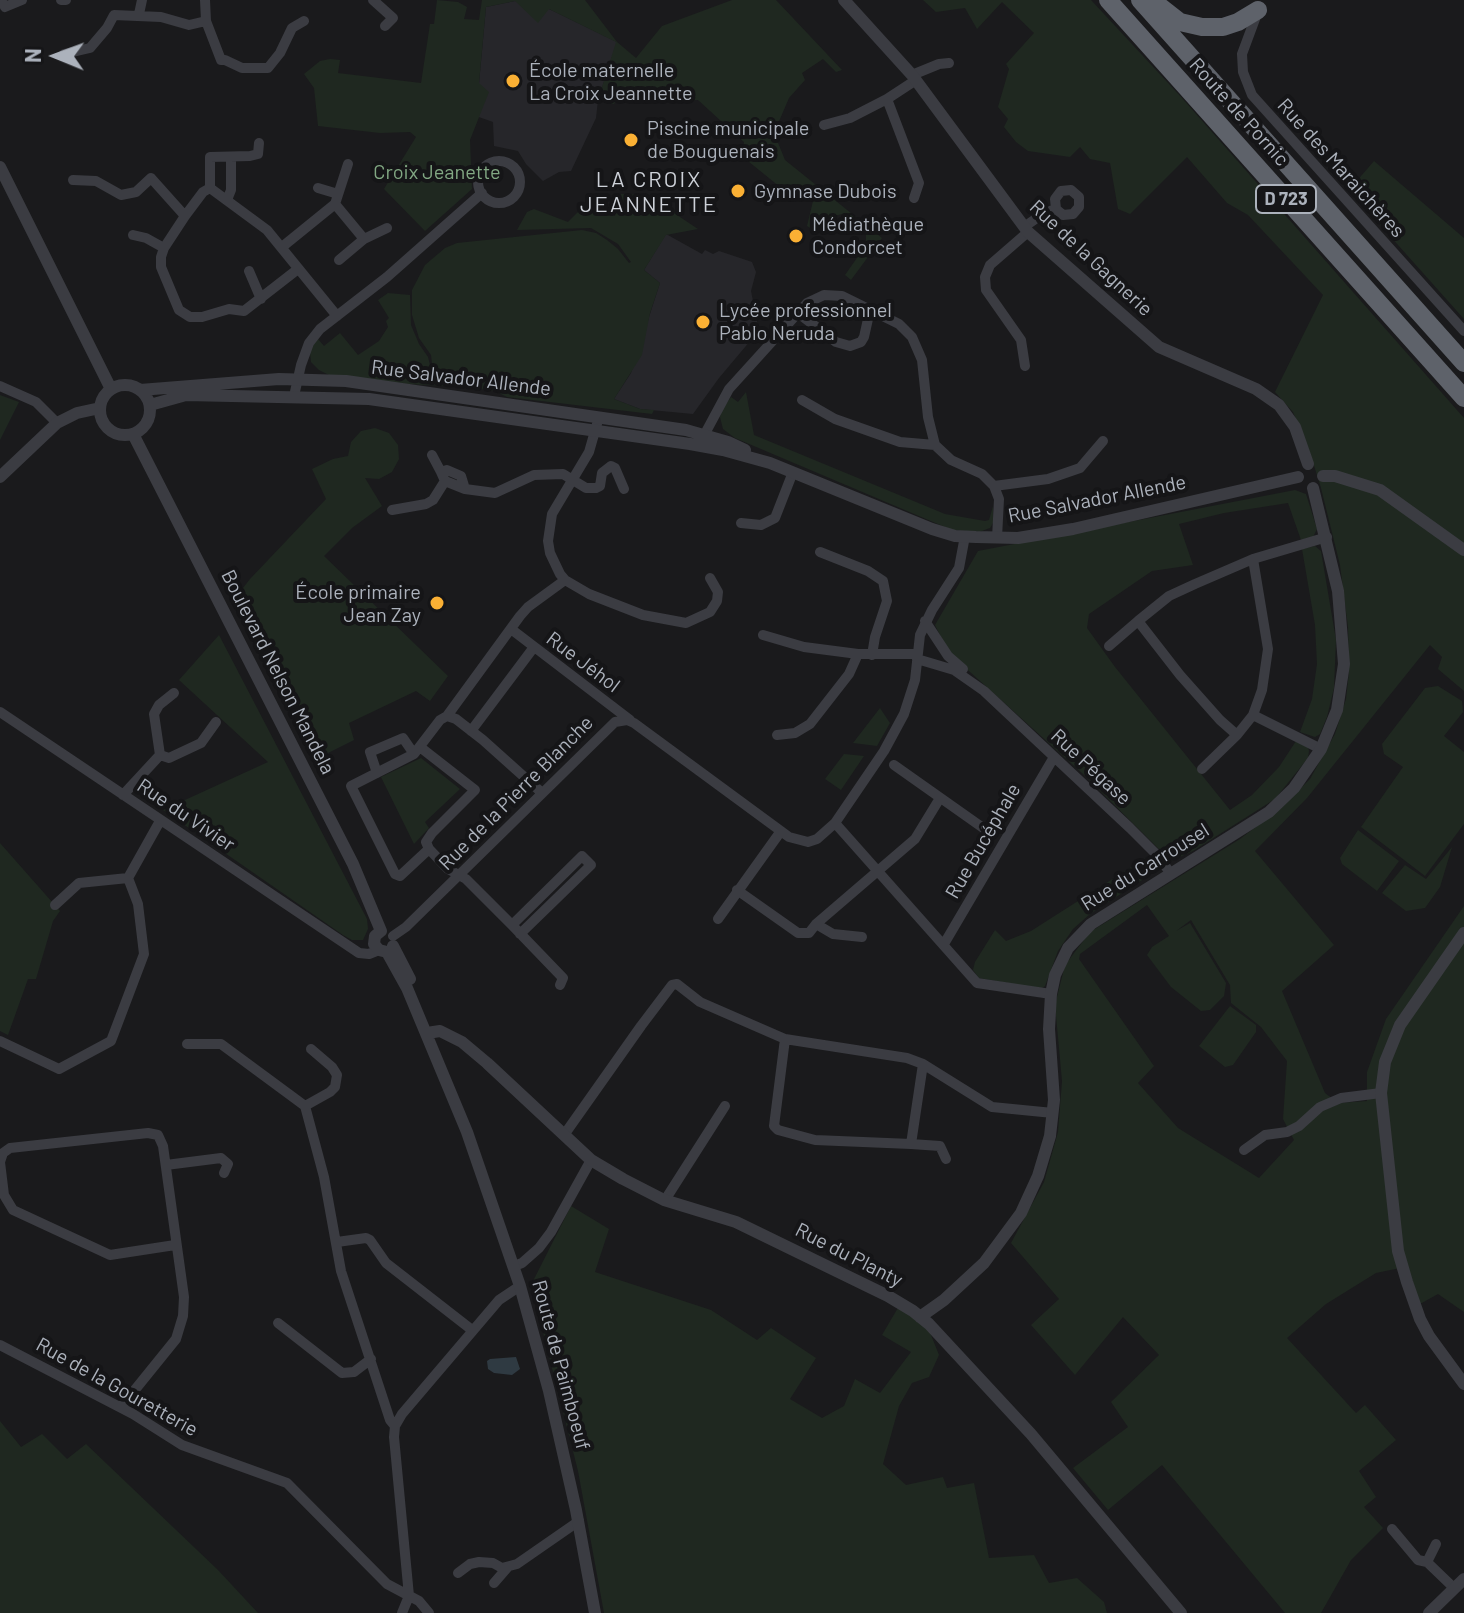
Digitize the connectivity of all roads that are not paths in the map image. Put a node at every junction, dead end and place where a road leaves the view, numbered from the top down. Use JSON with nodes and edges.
{"nodes":[{"id":1,"x":1,"y":0,"type":"edge"},
{"id":2,"x":22,"y":0,"type":"edge"},
{"id":3,"x":142,"y":0,"type":"edge"},
{"id":4,"x":205,"y":0,"type":"edge"},
{"id":5,"x":373,"y":0,"type":"edge"},
{"id":6,"x":844,"y":0,"type":"edge"},
{"id":7,"x":1108,"y":0,"type":"edge"},
{"id":8,"x":1140,"y":0,"type":"edge"},
{"id":9,"x":1152,"y":0,"type":"edge"},
{"id":10,"x":1258,"y":10,"type":"joint"},
{"id":11,"x":139,"y":14,"type":"junction"},
{"id":12,"x":206,"y":21,"type":"junction"},
{"id":13,"x":304,"y":21,"type":"dead end"},
{"id":14,"x":385,"y":26,"type":"dead end"},
{"id":15,"x":64,"y":54,"type":"dead end"},
{"id":16,"x":949,"y":63,"type":"dead end"},
{"id":17,"x":914,"y":78,"type":"junction"},
{"id":18,"x":887,"y":99,"type":"junction"},
{"id":19,"x":824,"y":125,"type":"dead end"},
{"id":20,"x":259,"y":143,"type":"dead end"},
{"id":21,"x":231,"y":158,"type":"junction"},
{"id":22,"x":348,"y":164,"type":"dead end"},
{"id":23,"x":0,"y":167,"type":"edge"},
{"id":24,"x":77,"y":180,"type":"dead end"},
{"id":25,"x":210,"y":188,"type":"junction"},
{"id":26,"x":318,"y":188,"type":"dead end"},
{"id":27,"x":482,"y":193,"type":"junction"},
{"id":28,"x":914,"y":198,"type":"dead end"},
{"id":29,"x":336,"y":199,"type":"junction"},
{"id":30,"x":227,"y":200,"type":"junction"},
{"id":31,"x":1056,"y":209,"type":"dead end"},
{"id":32,"x":185,"y":216,"type":"junction"},
{"id":33,"x":387,"y":228,"type":"dead end"},
{"id":34,"x":1026,"y":230,"type":"junction"},
{"id":35,"x":133,"y":235,"type":"dead end"},
{"id":36,"x":364,"y":239,"type":"junction"},
{"id":37,"x":282,"y":247,"type":"junction"},
{"id":38,"x":164,"y":248,"type":"junction"},
{"id":39,"x":339,"y":260,"type":"dead end"},
{"id":40,"x":298,"y":269,"type":"junction"},
{"id":41,"x":249,"y":271,"type":"dead end"},
{"id":42,"x":261,"y":299,"type":"junction"},
{"id":43,"x":870,"y":310,"type":"junction"},
{"id":44,"x":798,"y":313,"type":"junction"},
{"id":45,"x":337,"y":316,"type":"junction"},
{"id":46,"x":1464,"y":331,"type":"edge"},
{"id":47,"x":1464,"y":363,"type":"edge"},
{"id":48,"x":1025,"y":366,"type":"dead end"},
{"id":49,"x":298,"y":379,"type":"junction"},
{"id":50,"x":0,"y":386,"type":"edge"},
{"id":51,"x":111,"y":389,"type":"junction"},
{"id":52,"x":140,"y":390,"type":"junction"},
{"id":53,"x":294,"y":396,"type":"junction"},
{"id":54,"x":1464,"y":398,"type":"edge"},
{"id":55,"x":802,"y":400,"type":"dead end"},
{"id":56,"x":150,"y":405,"type":"junction"},
{"id":57,"x":100,"y":408,"type":"junction"},
{"id":58,"x":599,"y":416,"type":"junction"},
{"id":59,"x":57,"y":423,"type":"junction"},
{"id":60,"x":597,"y":430,"type":"junction"},
{"id":61,"x":133,"y":434,"type":"junction"},
{"id":62,"x":701,"y":440,"type":"junction"},
{"id":63,"x":1103,"y":441,"type":"dead end"},
{"id":64,"x":935,"y":445,"type":"junction"},
{"id":65,"x":432,"y":455,"type":"dead end"},
{"id":66,"x":1308,"y":464,"type":"junction"},
{"id":67,"x":793,"y":472,"type":"junction"},
{"id":68,"x":1323,"y":476,"type":"junction"},
{"id":69,"x":0,"y":477,"type":"edge"},
{"id":70,"x":443,"y":477,"type":"junction"},
{"id":71,"x":1298,"y":477,"type":"junction"},
{"id":72,"x":573,"y":480,"type":"junction"},
{"id":73,"x":994,"y":486,"type":"junction"},
{"id":74,"x":1313,"y":488,"type":"junction"},
{"id":75,"x":624,"y":489,"type":"dead end"},
{"id":76,"x":392,"y":510,"type":"dead end"},
{"id":77,"x":741,"y":523,"type":"dead end"},
{"id":78,"x":965,"y":536,"type":"junction"},
{"id":79,"x":1327,"y":537,"type":"junction"},
{"id":80,"x":997,"y":538,"type":"junction"},
{"id":81,"x":1464,"y":550,"type":"edge"},
{"id":82,"x":820,"y":552,"type":"dead end"},
{"id":83,"x":1253,"y":559,"type":"junction"},
{"id":84,"x":710,"y":578,"type":"dead end"},
{"id":85,"x":565,"y":580,"type":"junction"},
{"id":86,"x":925,"y":621,"type":"junction"},
{"id":87,"x":1138,"y":621,"type":"junction"},
{"id":88,"x":511,"y":629,"type":"junction"},
{"id":89,"x":763,"y":635,"type":"dead end"},
{"id":90,"x":1109,"y":646,"type":"dead end"},
{"id":91,"x":534,"y":647,"type":"junction"},
{"id":92,"x":858,"y":654,"type":"junction"},
{"id":93,"x":872,"y":655,"type":"junction"},
{"id":94,"x":917,"y":656,"type":"junction"},
{"id":95,"x":984,"y":691,"type":"junction"},
{"id":96,"x":174,"y":693,"type":"dead end"},
{"id":97,"x":0,"y":712,"type":"edge"},
{"id":98,"x":1253,"y":715,"type":"junction"},
{"id":99,"x":447,"y":716,"type":"junction"},
{"id":100,"x":216,"y":722,"type":"dead end"},
{"id":101,"x":634,"y":723,"type":"junction"},
{"id":102,"x":471,"y":731,"type":"junction"},
{"id":103,"x":777,"y":735,"type":"dead end"},
{"id":104,"x":1237,"y":735,"type":"junction"},
{"id":105,"x":1321,"y":749,"type":"junction"},
{"id":106,"x":417,"y":751,"type":"junction"},
{"id":107,"x":160,"y":755,"type":"junction"},
{"id":108,"x":1054,"y":757,"type":"junction"},
{"id":109,"x":894,"y":765,"type":"dead end"},
{"id":110,"x":1202,"y":769,"type":"dead end"},
{"id":111,"x":377,"y":773,"type":"junction"},
{"id":112,"x":541,"y":792,"type":"junction"},
{"id":113,"x":123,"y":795,"type":"junction"},
{"id":114,"x":940,"y":798,"type":"junction"},
{"id":115,"x":160,"y":821,"type":"junction"},
{"id":116,"x":835,"y":823,"type":"junction"},
{"id":117,"x":986,"y":830,"type":"dead end"},
{"id":118,"x":781,"y":831,"type":"junction"},
{"id":119,"x":429,"y":849,"type":"junction"},
{"id":120,"x":878,"y":871,"type":"junction"},
{"id":121,"x":1170,"y":873,"type":"junction"},
{"id":122,"x":459,"y":875,"type":"junction"},
{"id":123,"x":128,"y":878,"type":"junction"},
{"id":124,"x":737,"y":890,"type":"junction"},
{"id":125,"x":55,"y":905,"type":"dead end"},
{"id":126,"x":718,"y":919,"type":"dead end"},
{"id":127,"x":816,"y":924,"type":"junction"},
{"id":128,"x":512,"y":925,"type":"junction"},
{"id":129,"x":1464,"y":933,"type":"edge"},
{"id":130,"x":520,"y":934,"type":"junction"},
{"id":131,"x":862,"y":937,"type":"dead end"},
{"id":132,"x":385,"y":942,"type":"junction"},
{"id":133,"x":944,"y":944,"type":"junction"},
{"id":134,"x":560,"y":985,"type":"dead end"},
{"id":135,"x":1051,"y":994,"type":"junction"},
{"id":136,"x":431,"y":1032,"type":"junction"},
{"id":137,"x":785,"y":1039,"type":"junction"},
{"id":138,"x":0,"y":1041,"type":"edge"},
{"id":139,"x":187,"y":1044,"type":"dead end"},
{"id":140,"x":311,"y":1049,"type":"dead end"},
{"id":141,"x":923,"y":1064,"type":"junction"},
{"id":142,"x":1381,"y":1093,"type":"junction"},
{"id":143,"x":305,"y":1106,"type":"junction"},
{"id":144,"x":725,"y":1106,"type":"dead end"},
{"id":145,"x":1053,"y":1113,"type":"junction"},
{"id":146,"x":564,"y":1135,"type":"junction"},
{"id":147,"x":911,"y":1144,"type":"junction"},
{"id":148,"x":1244,"y":1150,"type":"dead end"},
{"id":149,"x":946,"y":1159,"type":"dead end"},
{"id":150,"x":591,"y":1160,"type":"junction"},
{"id":151,"x":0,"y":1162,"type":"edge"},
{"id":152,"x":166,"y":1165,"type":"junction"},
{"id":153,"x":224,"y":1173,"type":"dead end"},
{"id":154,"x":665,"y":1200,"type":"junction"},
{"id":155,"x":337,"y":1242,"type":"junction"},
{"id":156,"x":175,"y":1245,"type":"junction"},
{"id":157,"x":514,"y":1266,"type":"junction"},
{"id":158,"x":520,"y":1286,"type":"junction"},
{"id":159,"x":920,"y":1317,"type":"junction"},
{"id":160,"x":278,"y":1323,"type":"dead end"},
{"id":161,"x":472,"y":1330,"type":"junction"},
{"id":162,"x":0,"y":1345,"type":"edge"},
{"id":163,"x":371,"y":1359,"type":"junction"},
{"id":164,"x":1464,"y":1384,"type":"edge"},
{"id":165,"x":121,"y":1407,"type":"junction"},
{"id":166,"x":395,"y":1426,"type":"junction"},
{"id":167,"x":579,"y":1521,"type":"junction"},
{"id":168,"x":1392,"y":1529,"type":"dead end"},
{"id":169,"x":1436,"y":1544,"type":"dead end"},
{"id":170,"x":1427,"y":1562,"type":"junction"},
{"id":171,"x":507,"y":1568,"type":"junction"},
{"id":172,"x":458,"y":1573,"type":"dead end"},
{"id":173,"x":494,"y":1583,"type":"dead end"},
{"id":174,"x":1459,"y":1584,"type":"edge"},
{"id":175,"x":409,"y":1596,"type":"junction"},
{"id":176,"x":402,"y":1613,"type":"edge"},
{"id":177,"x":429,"y":1613,"type":"edge"},
{"id":178,"x":595,"y":1613,"type":"edge"},
{"id":179,"x":1181,"y":1613,"type":"edge"},
{"id":180,"x":1429,"y":1613,"type":"edge"}],
"edges":[{"from":1,"to":2,"type":"street"},
{"from":3,"to":11,"type":"street"},
{"from":4,"to":12,"type":"street"},
{"from":5,"to":14,"type":"street"},
{"from":6,"to":17,"type":"street","name":"Rue de la Gagnerie"},
{"from":7,"to":54,"type":"highway","name":"Route de Pornic","number":"D 723"},
{"from":8,"to":47,"type":"highway","name":"Route de Pornic","number":"D 723"},
{"from":9,"to":10,"type":"highway"},
{"from":10,"to":46,"type":"street","name":"Rue des Maraichères"},
{"from":11,"to":12,"type":"street"},
{"from":11,"to":15,"type":"street"},
{"from":12,"to":13,"type":"street"},
{"from":16,"to":17,"type":"street"},
{"from":17,"to":18,"type":"street"},
{"from":17,"to":34,"type":"street","name":"Rue de la Gagnerie"},
{"from":18,"to":19,"type":"street"},
{"from":18,"to":28,"type":"street"},
{"from":20,"to":21,"type":"street"},
{"from":21,"to":25,"type":"street"},
{"from":21,"to":30,"type":"street"},
{"from":22,"to":29,"type":"street"},
{"from":23,"to":51,"type":"street"},
{"from":24,"to":32,"type":"street"},
{"from":25,"to":30,"type":"street"},
{"from":25,"to":32,"type":"street"},
{"from":26,"to":29,"type":"street"},
{"from":27,"to":27,"type":"street"},
{"from":27,"to":45,"type":"street"},
{"from":29,"to":36,"type":"street"},
{"from":29,"to":37,"type":"street"},
{"from":30,"to":37,"type":"street"},
{"from":31,"to":34,"type":"street"},
{"from":32,"to":38,"type":"street"},
{"from":33,"to":36,"type":"street"},
{"from":34,"to":48,"type":"street"},
{"from":34,"to":66,"type":"street","name":"Rue de la Gagnerie"},
{"from":35,"to":38,"type":"street"},
{"from":36,"to":39,"type":"street"},
{"from":37,"to":40,"type":"street"},
{"from":38,"to":42,"type":"street"},
{"from":40,"to":42,"type":"street"},
{"from":40,"to":45,"type":"street"},
{"from":41,"to":42,"type":"street"},
{"from":43,"to":44,"type":"street"},
{"from":43,"to":44,"type":"street"},
{"from":43,"to":64,"type":"street"},
{"from":44,"to":62,"type":"street"},
{"from":45,"to":49,"type":"street"},
{"from":49,"to":52,"type":"street","name":"Rue Salvador Allende"},
{"from":49,"to":53,"type":"street"},
{"from":49,"to":58,"type":"street","name":"Rue Salvador Allende"},
{"from":50,"to":59,"type":"street"},
{"from":51,"to":52,"type":"street"},
{"from":51,"to":57,"type":"street"},
{"from":52,"to":56,"type":"street"},
{"from":53,"to":56,"type":"street","name":"Rue Salvador Allende"},
{"from":53,"to":60,"type":"street","name":"Rue Salvador Allende"},
{"from":55,"to":64,"type":"street"},
{"from":56,"to":61,"type":"street"},
{"from":57,"to":59,"type":"street"},
{"from":57,"to":61,"type":"street"},
{"from":58,"to":60,"type":"street"},
{"from":58,"to":62,"type":"street","name":"Rue Salvador Allende"},
{"from":59,"to":69,"type":"street"},
{"from":60,"to":62,"type":"street","name":"Rue Salvador Allende"},
{"from":60,"to":72,"type":"street"},
{"from":61,"to":132,"type":"street","name":"Boulevard Nelson Mandela"},
{"from":62,"to":67,"type":"street","name":"Rue Salvador Allende"},
{"from":63,"to":73,"type":"street"},
{"from":64,"to":73,"type":"street"},
{"from":65,"to":70,"type":"street"},
{"from":66,"to":68,"type":"street"},
{"from":66,"to":71,"type":"street"},
{"from":67,"to":77,"type":"street"},
{"from":67,"to":78,"type":"street","name":"Rue Salvador Allende"},
{"from":68,"to":74,"type":"street"},
{"from":68,"to":81,"type":"street"},
{"from":70,"to":72,"type":"street"},
{"from":70,"to":76,"type":"street"},
{"from":71,"to":74,"type":"street"},
{"from":71,"to":80,"type":"street","name":"Rue Salvador Allende"},
{"from":72,"to":75,"type":"street"},
{"from":72,"to":85,"type":"street"},
{"from":73,"to":80,"type":"street"},
{"from":74,"to":79,"type":"street","name":"Rue du Carrousel"},
{"from":78,"to":80,"type":"street","name":"Rue Salvador Allende"},
{"from":78,"to":86,"type":"street"},
{"from":79,"to":83,"type":"street"},
{"from":79,"to":105,"type":"street","name":"Rue du Carrousel"},
{"from":82,"to":93,"type":"street"},
{"from":83,"to":87,"type":"street"},
{"from":83,"to":98,"type":"street"},
{"from":84,"to":85,"type":"street"},
{"from":85,"to":88,"type":"street"},
{"from":86,"to":94,"type":"street"},
{"from":86,"to":95,"type":"street","name":"Rue Pégase"},
{"from":87,"to":90,"type":"street"},
{"from":87,"to":104,"type":"street"},
{"from":88,"to":91,"type":"street","name":"Rue Jéhol"},
{"from":88,"to":99,"type":"street"},
{"from":89,"to":92,"type":"street","name":"Rue Pégase"},
{"from":91,"to":101,"type":"street","name":"Rue Jéhol"},
{"from":91,"to":102,"type":"street"},
{"from":92,"to":93,"type":"street","name":"Rue Pégase"},
{"from":92,"to":103,"type":"street"},
{"from":93,"to":94,"type":"street","name":"Rue Pégase"},
{"from":94,"to":95,"type":"street","name":"Rue Pégase"},
{"from":94,"to":116,"type":"street"},
{"from":95,"to":108,"type":"street","name":"Rue Pégase"},
{"from":96,"to":107,"type":"street"},
{"from":97,"to":113,"type":"street","name":"Rue du Vivier"},
{"from":98,"to":104,"type":"street"},
{"from":98,"to":105,"type":"street"},
{"from":99,"to":102,"type":"street"},
{"from":99,"to":106,"type":"street"},
{"from":100,"to":107,"type":"street"},
{"from":101,"to":112,"type":"street","name":"Rue de la Pierre Blanche"},
{"from":101,"to":118,"type":"street"},
{"from":102,"to":112,"type":"street"},
{"from":104,"to":110,"type":"street"},
{"from":105,"to":121,"type":"street","name":"Rue du Carrousel"},
{"from":106,"to":111,"type":"street"},
{"from":106,"to":111,"type":"street"},
{"from":106,"to":119,"type":"street"},
{"from":107,"to":113,"type":"street"},
{"from":108,"to":121,"type":"street","name":"Rue Pégase"},
{"from":108,"to":133,"type":"street","name":"Rue Bucéphale"},
{"from":109,"to":114,"type":"street"},
{"from":111,"to":119,"type":"street"},
{"from":112,"to":122,"type":"street","name":"Rue de la Pierre Blanche"},
{"from":113,"to":115,"type":"street","name":"Rue du Vivier"},
{"from":114,"to":117,"type":"street"},
{"from":114,"to":120,"type":"street"},
{"from":115,"to":123,"type":"street"},
{"from":115,"to":132,"type":"street","name":"Rue du Vivier"},
{"from":116,"to":118,"type":"street"},
{"from":116,"to":120,"type":"street"},
{"from":118,"to":124,"type":"street"},
{"from":119,"to":122,"type":"street"},
{"from":120,"to":127,"type":"street"},
{"from":120,"to":133,"type":"street"},
{"from":121,"to":135,"type":"street","name":"Rue du Carrousel"},
{"from":122,"to":128,"type":"street"},
{"from":122,"to":132,"type":"street","name":"Rue de la Pierre Blanche"},
{"from":123,"to":125,"type":"street"},
{"from":123,"to":138,"type":"street"},
{"from":124,"to":126,"type":"street"},
{"from":124,"to":127,"type":"street"},
{"from":127,"to":131,"type":"street"},
{"from":128,"to":130,"type":"street"},
{"from":128,"to":130,"type":"street"},
{"from":129,"to":142,"type":"street"},
{"from":130,"to":134,"type":"street"},
{"from":132,"to":136,"type":"street","name":"Route de Paimboeuf"},
{"from":133,"to":135,"type":"street"},
{"from":135,"to":145,"type":"street","name":"Rue du Carrousel"},
{"from":136,"to":146,"type":"street","name":"Rue du Planty"},
{"from":136,"to":157,"type":"street","name":"Route de Paimboeuf"},
{"from":137,"to":141,"type":"street"},
{"from":137,"to":146,"type":"street"},
{"from":137,"to":147,"type":"street"},
{"from":139,"to":143,"type":"street"},
{"from":140,"to":143,"type":"street"},
{"from":141,"to":145,"type":"street"},
{"from":141,"to":147,"type":"street"},
{"from":142,"to":148,"type":"street"},
{"from":142,"to":164,"type":"street"},
{"from":143,"to":155,"type":"street"},
{"from":144,"to":154,"type":"street"},
{"from":145,"to":159,"type":"street","name":"Rue du Carrousel"},
{"from":146,"to":150,"type":"street","name":"Rue du Planty"},
{"from":147,"to":149,"type":"street"},
{"from":150,"to":154,"type":"street","name":"Rue du Planty"},
{"from":150,"to":157,"type":"street"},
{"from":151,"to":152,"type":"street"},
{"from":151,"to":156,"type":"street"},
{"from":152,"to":153,"type":"street"},
{"from":152,"to":156,"type":"street"},
{"from":154,"to":159,"type":"street","name":"Rue du Planty"},
{"from":155,"to":161,"type":"street"},
{"from":155,"to":163,"type":"street"},
{"from":156,"to":165,"type":"street"},
{"from":157,"to":158,"type":"street","name":"Route de Paimboeuf"},
{"from":158,"to":161,"type":"street"},
{"from":158,"to":167,"type":"street","name":"Route de Paimboeuf"},
{"from":159,"to":179,"type":"street","name":"Rue du Planty"},
{"from":160,"to":163,"type":"street"},
{"from":161,"to":166,"type":"street"},
{"from":162,"to":165,"type":"street","name":"Rue de la Gouretterie"},
{"from":163,"to":166,"type":"street"},
{"from":165,"to":175,"type":"street","name":"Rue de la Gouretterie"},
{"from":166,"to":175,"type":"street"},
{"from":167,"to":171,"type":"street"},
{"from":167,"to":178,"type":"street","name":"Route de Paimboeuf"},
{"from":168,"to":170,"type":"street"},
{"from":169,"to":170,"type":"street"},
{"from":170,"to":174,"type":"street"},
{"from":171,"to":172,"type":"street"},
{"from":171,"to":173,"type":"street"},
{"from":174,"to":180,"type":"street"},
{"from":175,"to":176,"type":"street"},
{"from":175,"to":177,"type":"street","name":"Rue de la Gouretterie"}]}
